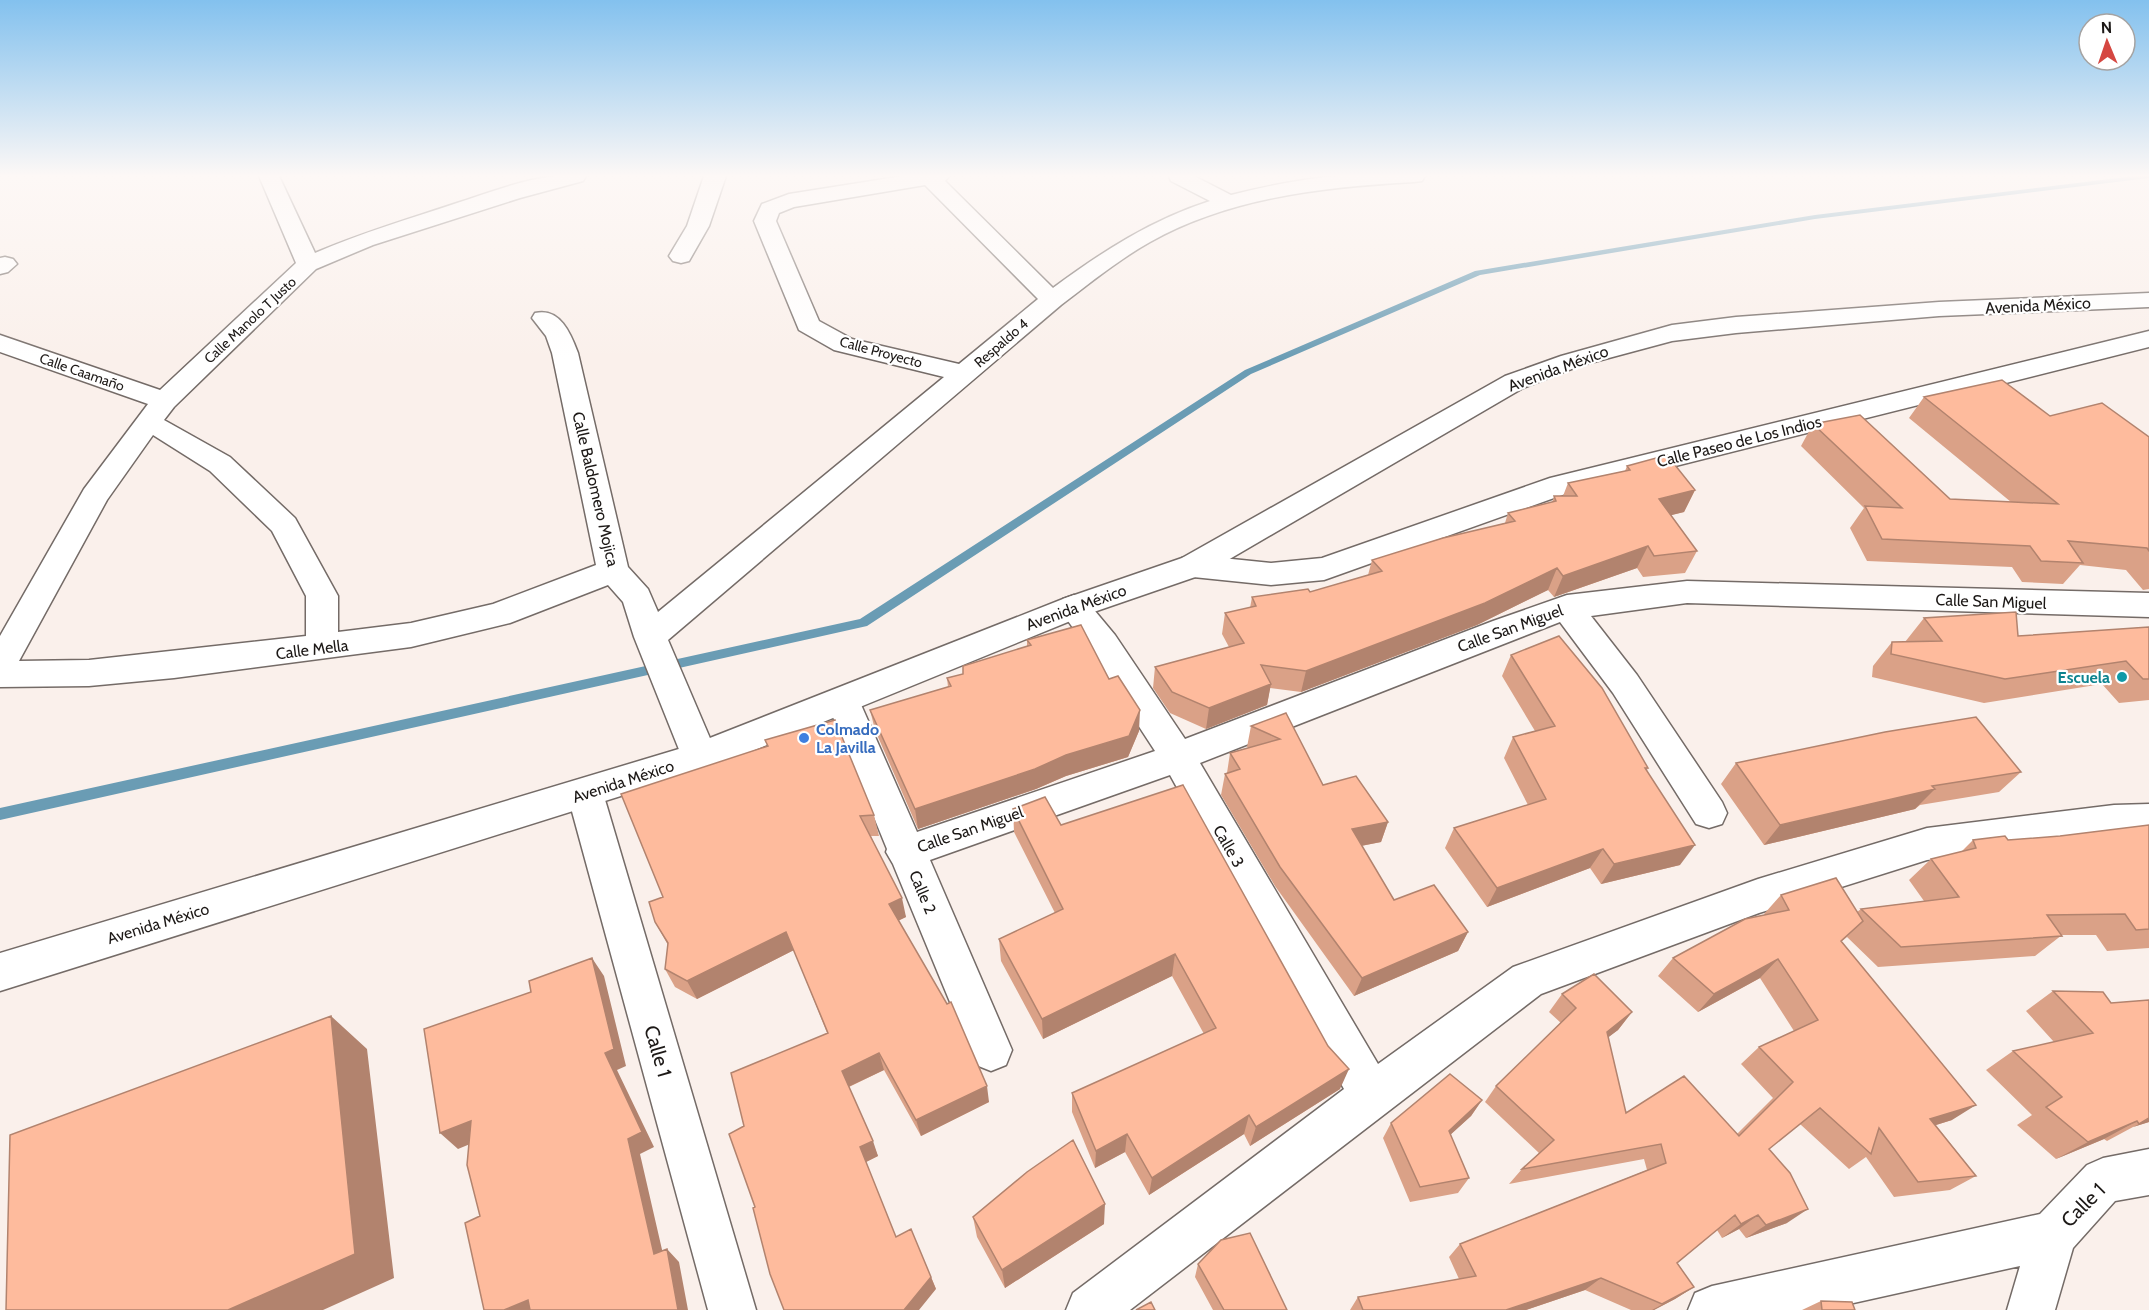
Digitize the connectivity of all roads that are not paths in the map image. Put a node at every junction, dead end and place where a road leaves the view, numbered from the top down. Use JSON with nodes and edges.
{"nodes":[{"id":1,"x":296,"y":237,"type":"edge"},
{"id":2,"x":372,"y":237,"type":"edge"},
{"id":3,"x":692,"y":237,"type":"edge"},
{"id":4,"x":772,"y":237,"type":"edge"},
{"id":5,"x":991,"y":237,"type":"edge"},
{"id":6,"x":1143,"y":237,"type":"edge"},
{"id":7,"x":681,"y":256,"type":"dead end"},
{"id":8,"x":308,"y":264,"type":"junction"},
{"id":9,"x":1052,"y":300,"type":"junction"},
{"id":10,"x":2149,"y":300,"type":"edge"},
{"id":11,"x":544,"y":318,"type":"dead end"},
{"id":12,"x":2149,"y":339,"type":"edge"},
{"id":13,"x":0,"y":343,"type":"edge"},
{"id":14,"x":966,"y":374,"type":"junction"},
{"id":15,"x":156,"y":412,"type":"junction"},
{"id":16,"x":1193,"y":566,"type":"junction"},
{"id":17,"x":614,"y":571,"type":"junction"},
{"id":18,"x":2149,"y":605,"type":"edge"},
{"id":19,"x":1074,"y":607,"type":"junction"},
{"id":20,"x":1568,"y":607,"type":"junction"},
{"id":21,"x":650,"y":637,"type":"junction"},
{"id":22,"x":322,"y":648,"type":"junction"},
{"id":23,"x":0,"y":666,"type":"edge"},
{"id":24,"x":0,"y":674,"type":"edge"},
{"id":25,"x":843,"y":700,"type":"junction"},
{"id":26,"x":700,"y":756,"type":"junction"},
{"id":27,"x":1178,"y":757,"type":"junction"},
{"id":28,"x":585,"y":793,"type":"junction"},
{"id":29,"x":1709,"y":813,"type":"dead end"},
{"id":30,"x":2149,"y":820,"type":"edge"},
{"id":31,"x":905,"y":852,"type":"junction"},
{"id":32,"x":0,"y":972,"type":"edge"},
{"id":33,"x":991,"y":1050,"type":"dead end"},
{"id":34,"x":1371,"y":1095,"type":"junction"},
{"id":35,"x":2149,"y":1172,"type":"edge"},
{"id":36,"x":2053,"y":1234,"type":"junction"},
{"id":37,"x":732,"y":1310,"type":"edge"},
{"id":38,"x":1090,"y":1310,"type":"edge"},
{"id":39,"x":1712,"y":1310,"type":"edge"},
{"id":40,"x":2031,"y":1310,"type":"edge"}],
"edges":[{"from":1,"to":8,"type":"street"},
{"from":2,"to":8,"type":"street","name":"Calle Manolo T Justo"},
{"from":3,"to":7,"type":"street"},
{"from":4,"to":14,"type":"street","name":"Calle Proyecto"},
{"from":5,"to":9,"type":"street"},
{"from":6,"to":9,"type":"street","name":"Respaldo 4"},
{"from":8,"to":15,"type":"street","name":"Calle Manolo T Justo"},
{"from":9,"to":14,"type":"street","name":"Respaldo 4"},
{"from":10,"to":16,"type":"street","name":"Avenida México"},
{"from":11,"to":17,"type":"street","name":"Calle Baldomero Mojica"},
{"from":12,"to":16,"type":"street","name":"Calle Paseo de Los Indios"},
{"from":13,"to":15,"type":"street","name":"Calle Caamaño"},
{"from":14,"to":21,"type":"street","name":"Respaldo 4"},
{"from":15,"to":22,"type":"street","name":"Calle Caamaño"},
{"from":15,"to":23,"type":"street","name":"Calle Manolo T Justo"},
{"from":16,"to":19,"type":"street","name":"Avenida México"},
{"from":17,"to":21,"type":"street","name":"Calle Baldomero Mojica"},
{"from":17,"to":22,"type":"street","name":"Calle Mella"},
{"from":18,"to":20,"type":"street","name":"Calle San Miguel"},
{"from":19,"to":25,"type":"street","name":"Avenida México"},
{"from":19,"to":27,"type":"street","name":"Calle 3"},
{"from":20,"to":27,"type":"street","name":"Calle San Miguel"},
{"from":20,"to":29,"type":"street"},
{"from":21,"to":26,"type":"street","name":"Calle Baldomero Mojica"},
{"from":22,"to":24,"type":"street","name":"Calle Mella"},
{"from":25,"to":26,"type":"street","name":"Avenida México"},
{"from":25,"to":31,"type":"street","name":"Calle 2"},
{"from":26,"to":28,"type":"street","name":"Avenida México"},
{"from":27,"to":31,"type":"street","name":"Calle San Miguel"},
{"from":27,"to":34,"type":"street","name":"Calle 3"},
{"from":28,"to":32,"type":"street","name":"Avenida México"},
{"from":28,"to":37,"type":"street","name":"Calle 1"},
{"from":30,"to":34,"type":"street"},
{"from":31,"to":33,"type":"street","name":"Calle 2"},
{"from":34,"to":38,"type":"street"},
{"from":35,"to":36,"type":"street","name":"Calle 1"},
{"from":36,"to":39,"type":"street"},
{"from":36,"to":40,"type":"street"}]}
